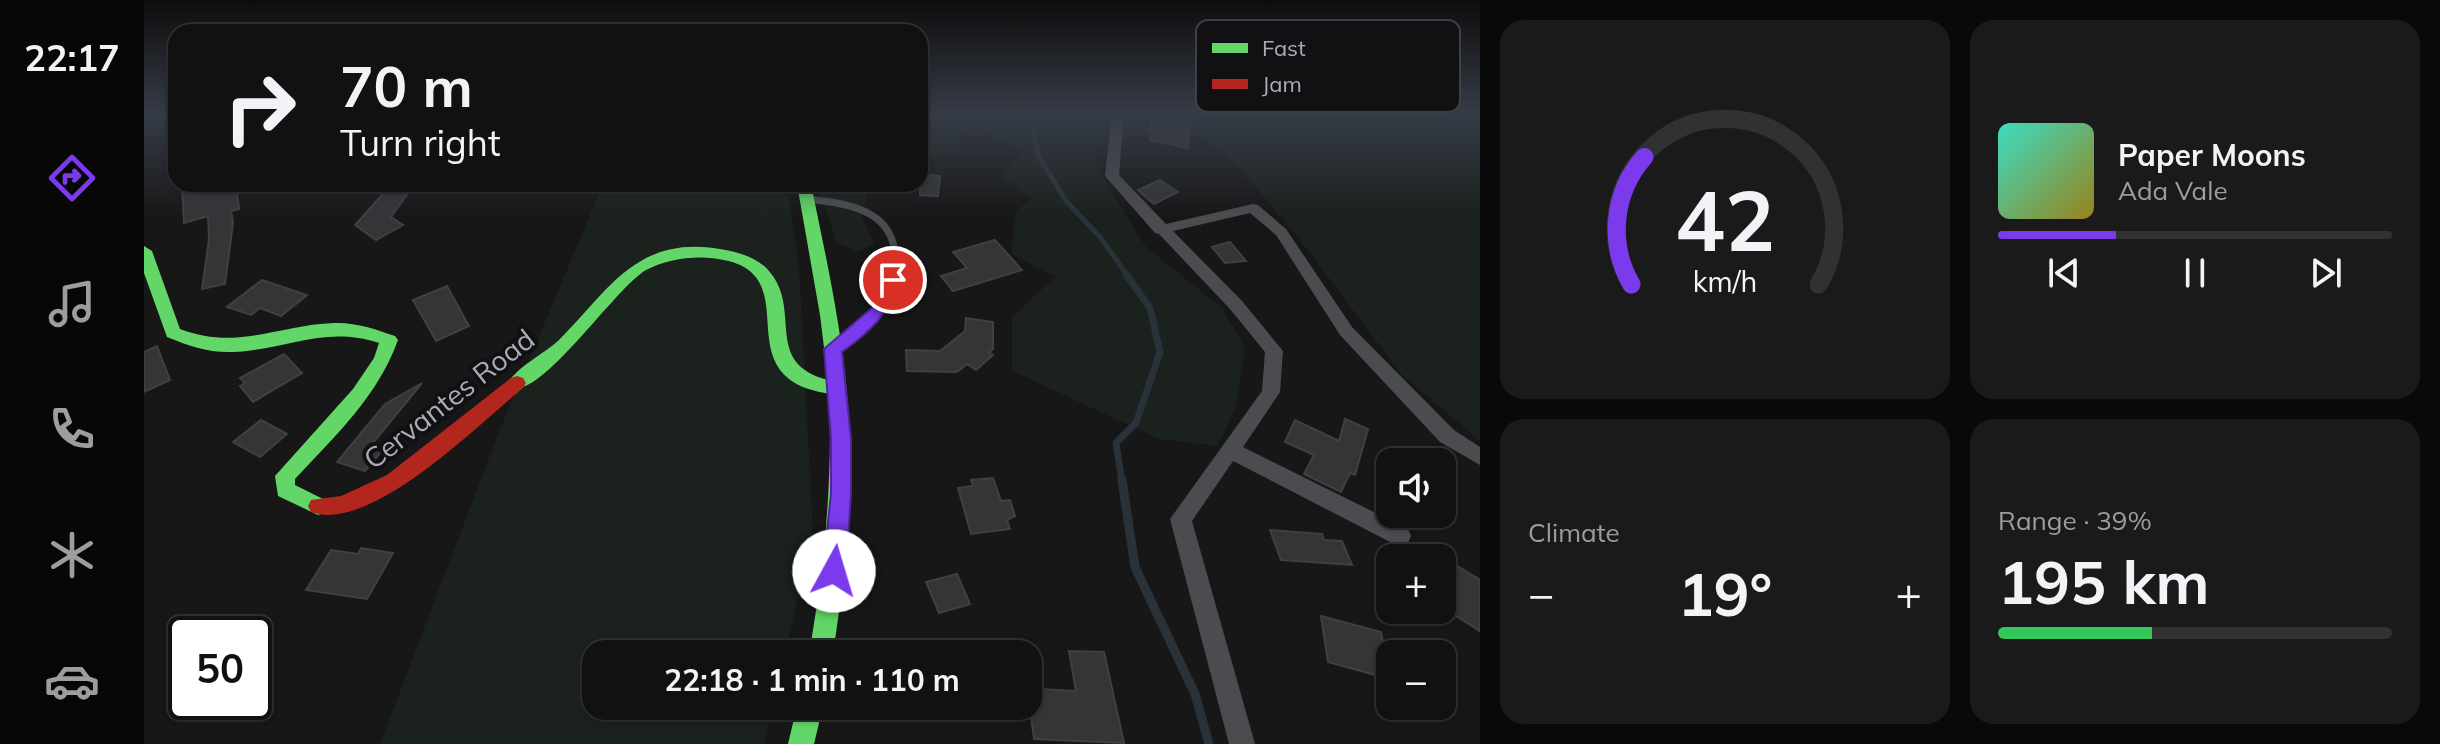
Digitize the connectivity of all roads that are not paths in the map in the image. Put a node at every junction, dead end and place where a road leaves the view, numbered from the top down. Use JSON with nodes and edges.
{"nodes":[{"id":1,"x":1115,"y":149,"type":"edge"},
{"id":2,"x":805,"y":192,"type":"edge"},
{"id":3,"x":808,"y":192,"type":"edge"},
{"id":4,"x":1160,"y":230,"type":"junction"},
{"id":5,"x":144,"y":251,"type":"edge"},
{"id":6,"x":833,"y":349,"type":"junction"},
{"id":7,"x":838,"y":390,"type":"junction"},
{"id":8,"x":1230,"y":450,"type":"junction"},
{"id":9,"x":1480,"y":457,"type":"edge"},
{"id":10,"x":1400,"y":536,"type":"dead end"},
{"id":11,"x":823,"y":640,"type":"edge"},
{"id":12,"x":807,"y":720,"type":"edge"},
{"id":13,"x":801,"y":744,"type":"edge"},
{"id":14,"x":1242,"y":744,"type":"edge"}],
"edges":[{"from":1,"to":4,"type":"street"},
{"from":2,"to":6,"type":"street"},
{"from":3,"to":6,"type":"lane"},
{"from":4,"to":8,"type":"street"},
{"from":4,"to":9,"type":"street"},
{"from":5,"to":7,"type":"street","name":"Cervantes Road"},
{"from":6,"to":7,"type":"street"},
{"from":7,"to":11,"type":"street"},
{"from":8,"to":10,"type":"street"},
{"from":8,"to":14,"type":"street"},
{"from":12,"to":13,"type":"street"}]}
